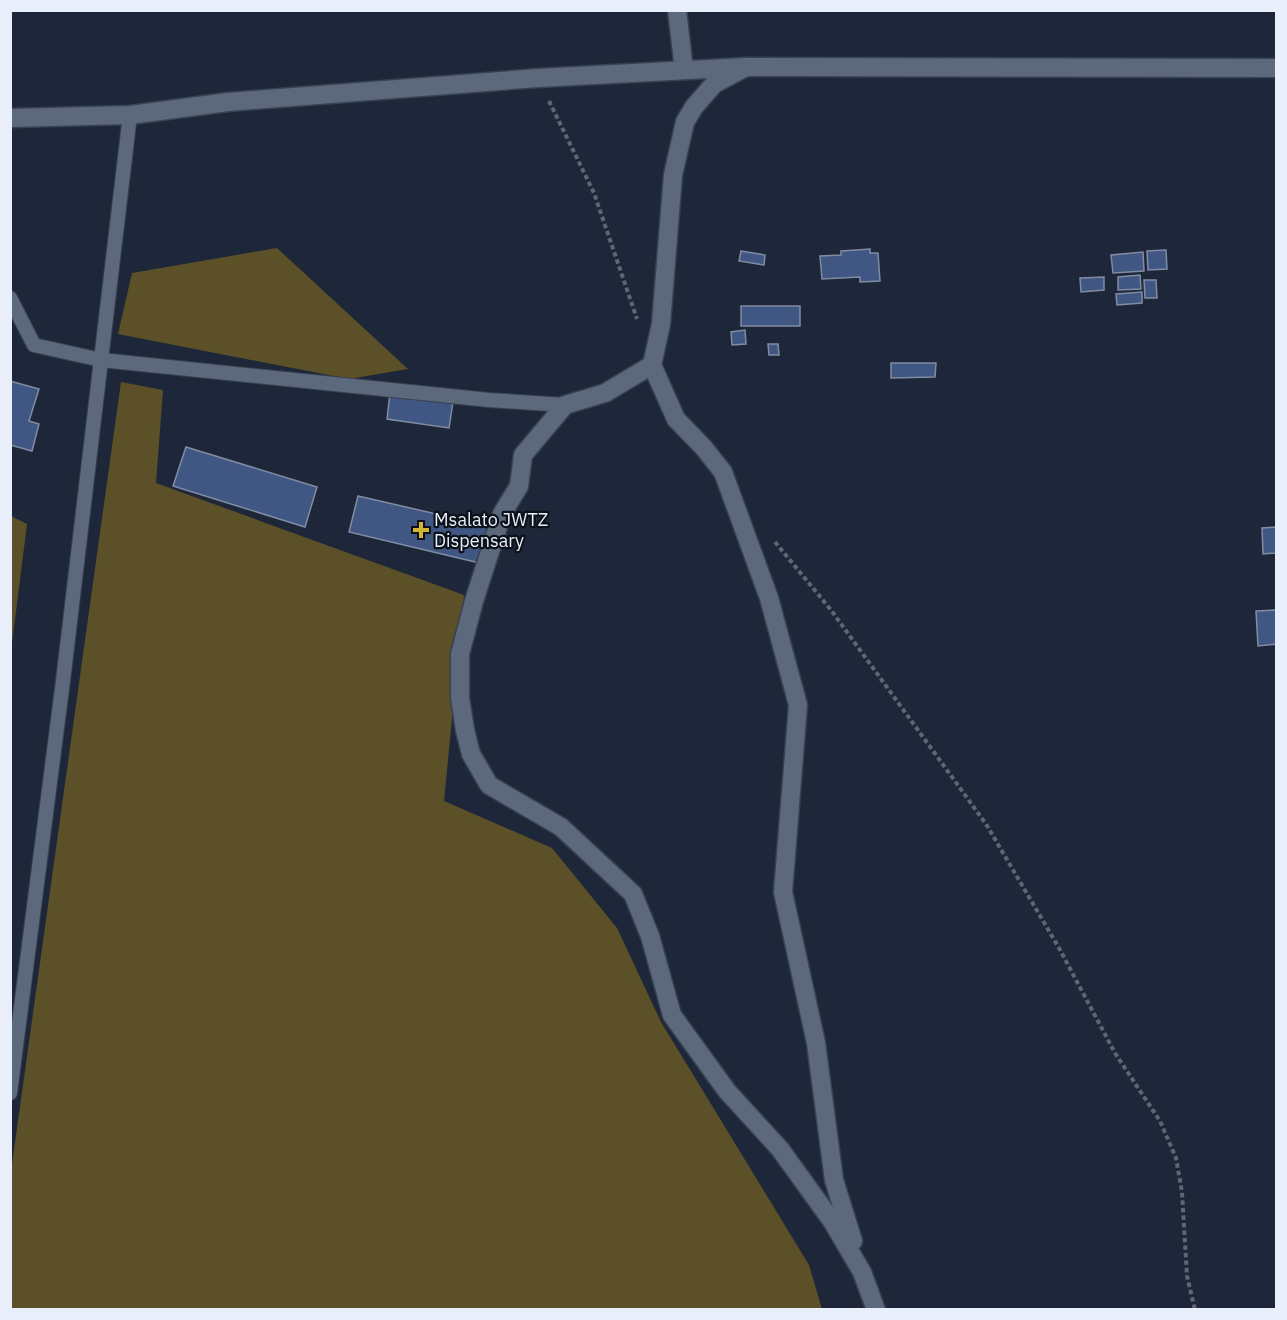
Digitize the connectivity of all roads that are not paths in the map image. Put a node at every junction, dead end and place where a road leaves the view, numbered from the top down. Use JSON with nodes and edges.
{"nodes":[{"id":1,"x":677,"y":10,"type":"edge"},
{"id":2,"x":746,"y":67,"type":"junction"},
{"id":3,"x":1276,"y":68,"type":"edge"},
{"id":4,"x":684,"y":70,"type":"junction"},
{"id":5,"x":130,"y":115,"type":"junction"},
{"id":6,"x":10,"y":118,"type":"edge"},
{"id":7,"x":10,"y":298,"type":"edge"},
{"id":8,"x":101,"y":360,"type":"junction"},
{"id":9,"x":652,"y":365,"type":"junction"},
{"id":10,"x":565,"y":405,"type":"junction"},
{"id":11,"x":10,"y":1093,"type":"edge"},
{"id":12,"x":862,"y":1272,"type":"junction"},
{"id":13,"x":876,"y":1310,"type":"edge"}],
"edges":[{"from":1,"to":4,"type":"street"},
{"from":2,"to":3,"type":"street"},
{"from":2,"to":4,"type":"street"},
{"from":2,"to":9,"type":"street"},
{"from":4,"to":5,"type":"street"},
{"from":5,"to":6,"type":"street"},
{"from":5,"to":8,"type":"lane"},
{"from":7,"to":8,"type":"lane"},
{"from":8,"to":10,"type":"lane"},
{"from":8,"to":11,"type":"lane"},
{"from":9,"to":10,"type":"street"},
{"from":9,"to":12,"type":"street"},
{"from":10,"to":12,"type":"street"},
{"from":12,"to":13,"type":"street"}]}
